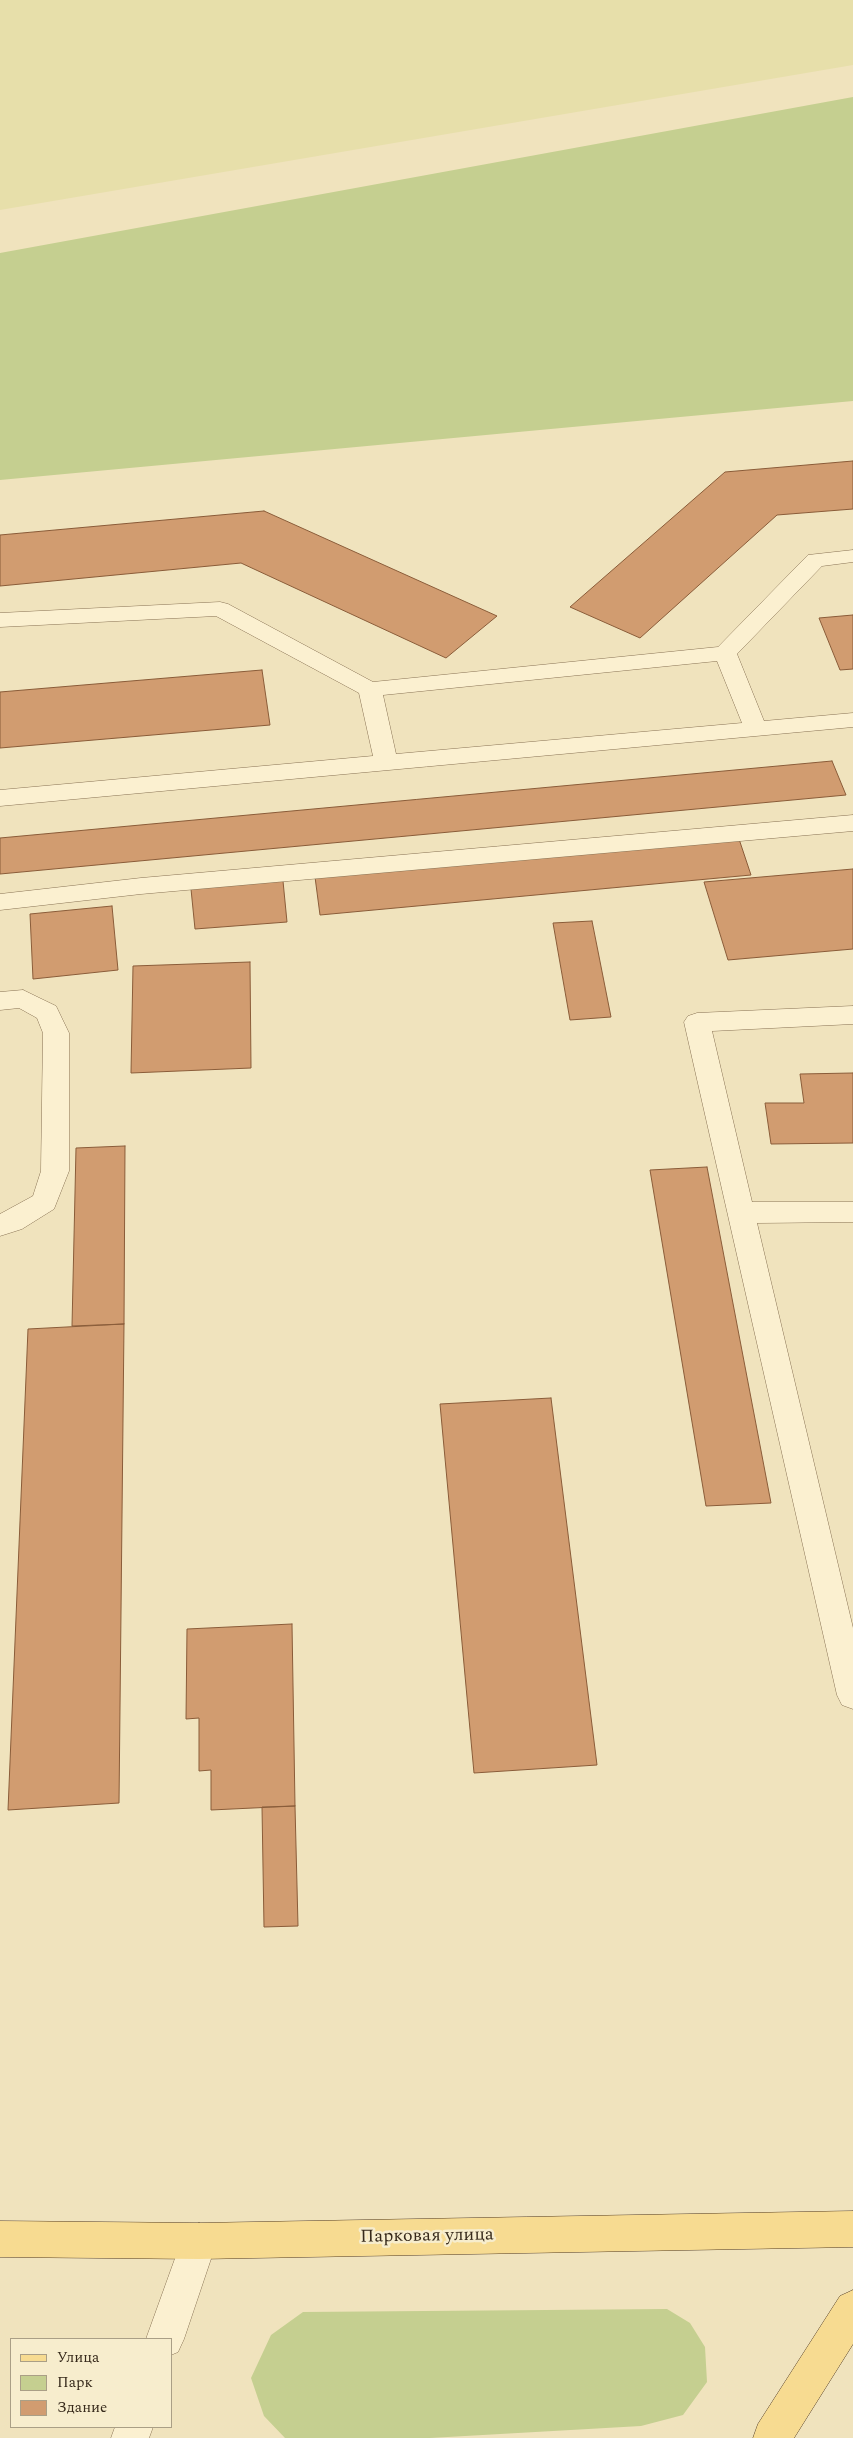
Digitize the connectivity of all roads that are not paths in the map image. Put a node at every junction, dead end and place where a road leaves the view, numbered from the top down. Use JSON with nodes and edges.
{"nodes":[{"id":1,"x":853,"y":556,"type":"edge"},
{"id":2,"x":0,"y":620,"type":"edge"},
{"id":3,"x":725,"y":653,"type":"junction"},
{"id":4,"x":370,"y":689,"type":"junction"},
{"id":5,"x":853,"y":720,"type":"edge"},
{"id":6,"x":756,"y":729,"type":"junction"},
{"id":7,"x":386,"y":762,"type":"junction"},
{"id":8,"x":0,"y":798,"type":"edge"},
{"id":9,"x":853,"y":822,"type":"edge"},
{"id":10,"x":0,"y":902,"type":"edge"},
{"id":11,"x":0,"y":1001,"type":"edge"},
{"id":12,"x":853,"y":1015,"type":"edge"},
{"id":13,"x":853,"y":1212,"type":"edge"},
{"id":14,"x":741,"y":1213,"type":"junction"},
{"id":15,"x":0,"y":1225,"type":"edge"},
{"id":16,"x":853,"y":1695,"type":"edge"},
{"id":17,"x":853,"y":2229,"type":"edge"},
{"id":18,"x":0,"y":2239,"type":"edge"},
{"id":19,"x":199,"y":2242,"type":"junction"},
{"id":20,"x":853,"y":2309,"type":"edge"},
{"id":21,"x":165,"y":2338,"type":"edge"},
{"id":22,"x":772,"y":2438,"type":"edge"}],
"edges":[{"from":1,"to":3,"type":"lane"},
{"from":2,"to":4,"type":"lane"},
{"from":3,"to":4,"type":"lane"},
{"from":3,"to":6,"type":"lane"},
{"from":4,"to":7,"type":"lane"},
{"from":5,"to":6,"type":"lane"},
{"from":6,"to":7,"type":"lane"},
{"from":7,"to":8,"type":"lane"},
{"from":9,"to":10,"type":"lane"},
{"from":11,"to":15,"type":"lane"},
{"from":12,"to":14,"type":"lane"},
{"from":13,"to":14,"type":"lane"},
{"from":14,"to":16,"type":"lane"},
{"from":17,"to":19,"type":"main road","name":"Парковая улица"},
{"from":18,"to":19,"type":"main road","name":"Парковая улица"},
{"from":19,"to":21,"type":"lane"},
{"from":20,"to":22,"type":"main road"}]}
